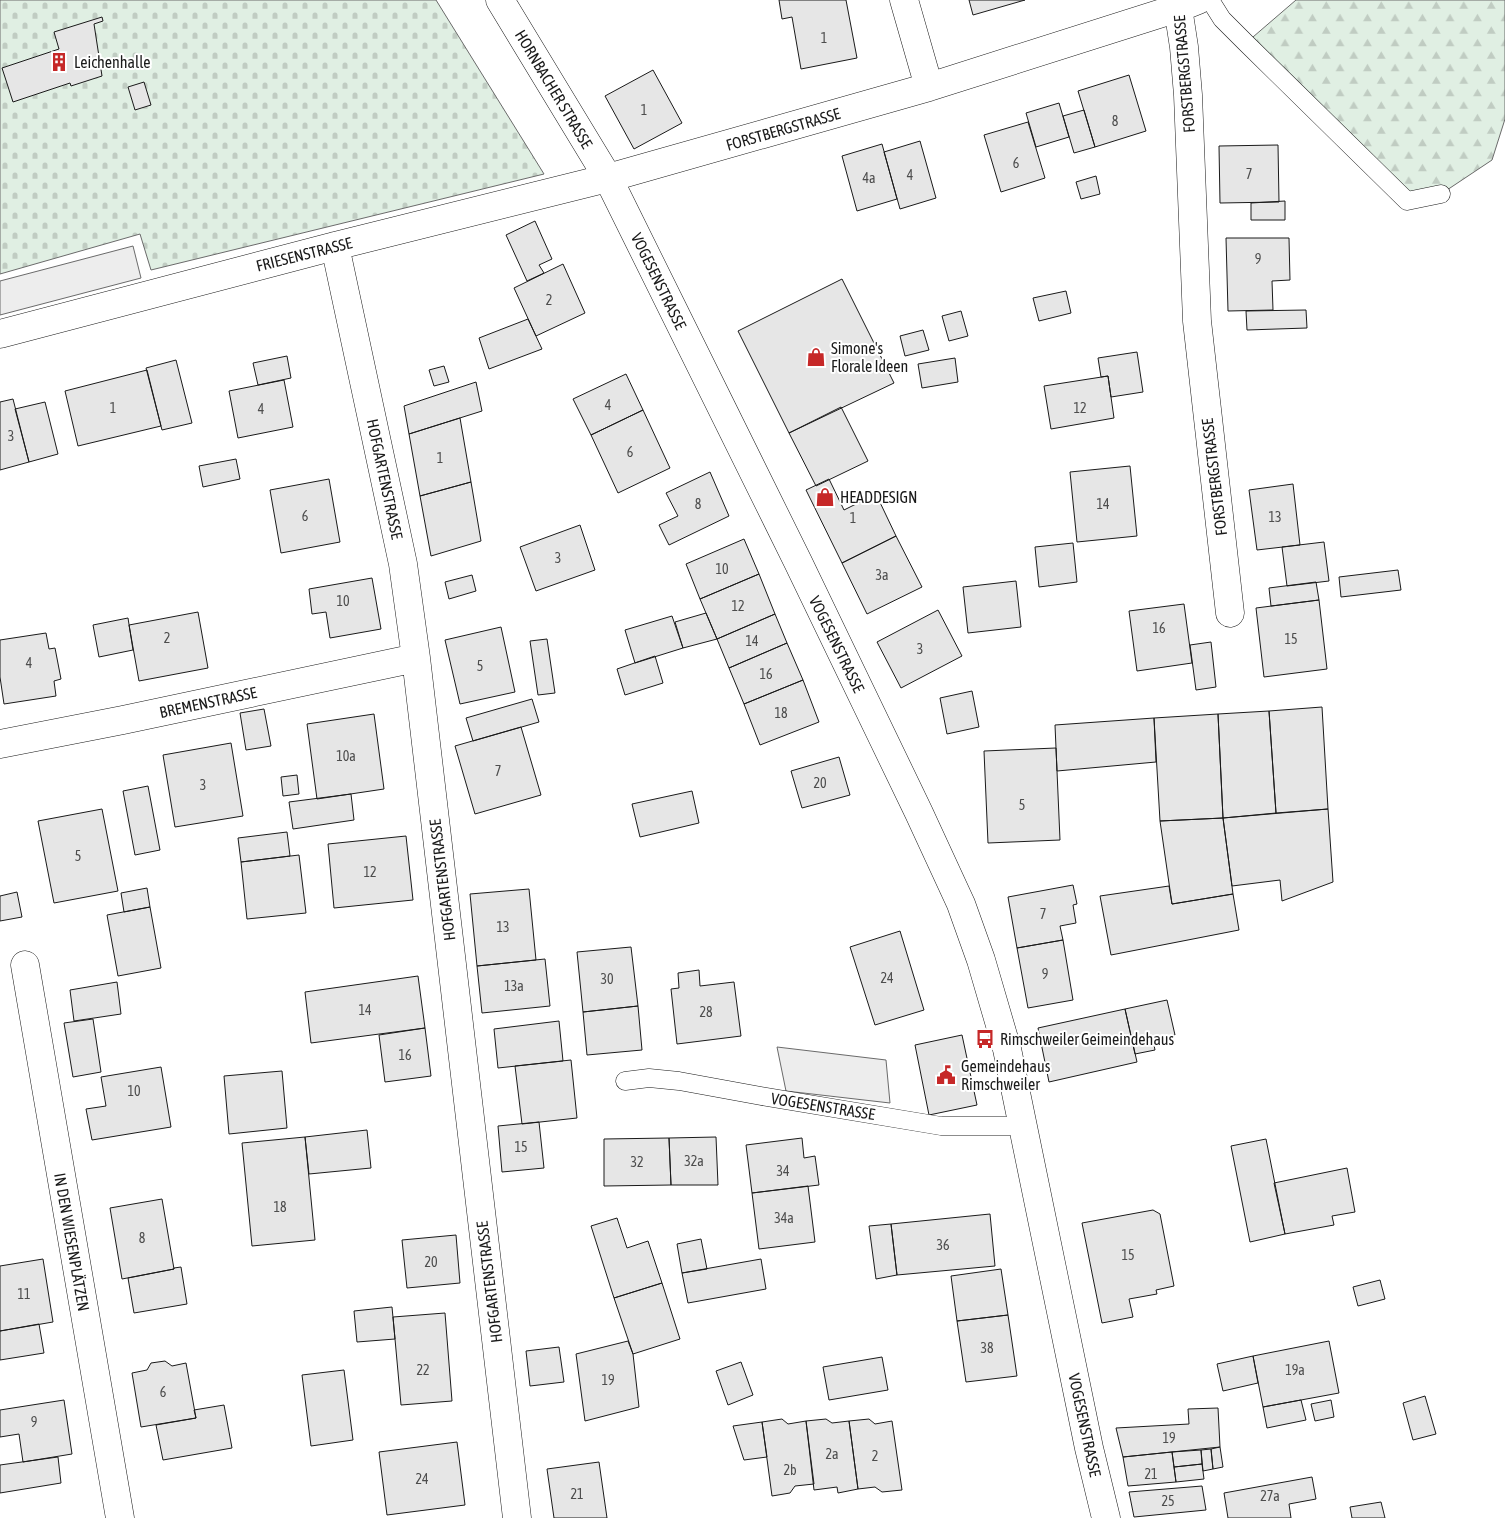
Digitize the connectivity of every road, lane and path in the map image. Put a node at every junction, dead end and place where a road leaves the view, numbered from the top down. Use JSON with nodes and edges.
{"nodes":[{"id":1,"x":500,"y":0,"type":"edge"},
{"id":2,"x":904,"y":0,"type":"edge"},
{"id":3,"x":1210,"y":0,"type":"edge"},
{"id":4,"x":1188,"y":4,"type":"edge"},
{"id":5,"x":929,"y":87,"type":"junction"},
{"id":6,"x":608,"y":178,"type":"junction"},
{"id":7,"x":1441,"y":194,"type":"dead end"},
{"id":8,"x":335,"y":246,"type":"junction"},
{"id":9,"x":0,"y":334,"type":"edge"},
{"id":10,"x":1230,"y":613,"type":"dead end"},
{"id":11,"x":416,"y":658,"type":"junction"},
{"id":12,"x":0,"y":744,"type":"edge"},
{"id":13,"x":25,"y":965,"type":"dead end"},
{"id":14,"x":625,"y":1081,"type":"dead end"},
{"id":15,"x":1022,"y":1126,"type":"junction"},
{"id":16,"x":120,"y":1518,"type":"edge"},
{"id":17,"x":516,"y":1518,"type":"edge"},
{"id":18,"x":1105,"y":1518,"type":"edge"}],
"edges":[{"from":1,"to":6,"type":"street","name":"HORNBACHER STRASSE"},
{"from":2,"to":5,"type":"street"},
{"from":3,"to":7,"type":"lane"},
{"from":4,"to":5,"type":"street","name":"FORSTBERGSTRASSE"},
{"from":4,"to":10,"type":"street","name":"FORSTBERGSTRASSE"},
{"from":5,"to":6,"type":"street","name":"FORSTBERGSTRASSE"},
{"from":6,"to":8,"type":"street","name":"FRIESENSTRASSE"},
{"from":6,"to":15,"type":"street","name":"VOGESENSTRASSE"},
{"from":8,"to":9,"type":"street","name":"FRIESENSTRASSE"},
{"from":8,"to":11,"type":"street","name":"HOFGARTENSTRASSE"},
{"from":11,"to":12,"type":"street","name":"BREMENSTRASSE"},
{"from":11,"to":17,"type":"street","name":"HOFGARTENSTRASSE"},
{"from":13,"to":16,"type":"street","name":"IN DEN WIESENPLÄTZEN"},
{"from":14,"to":15,"type":"lane","name":"VOGESENSTRASSE"},
{"from":15,"to":18,"type":"street","name":"VOGESENSTRASSE"}]}
